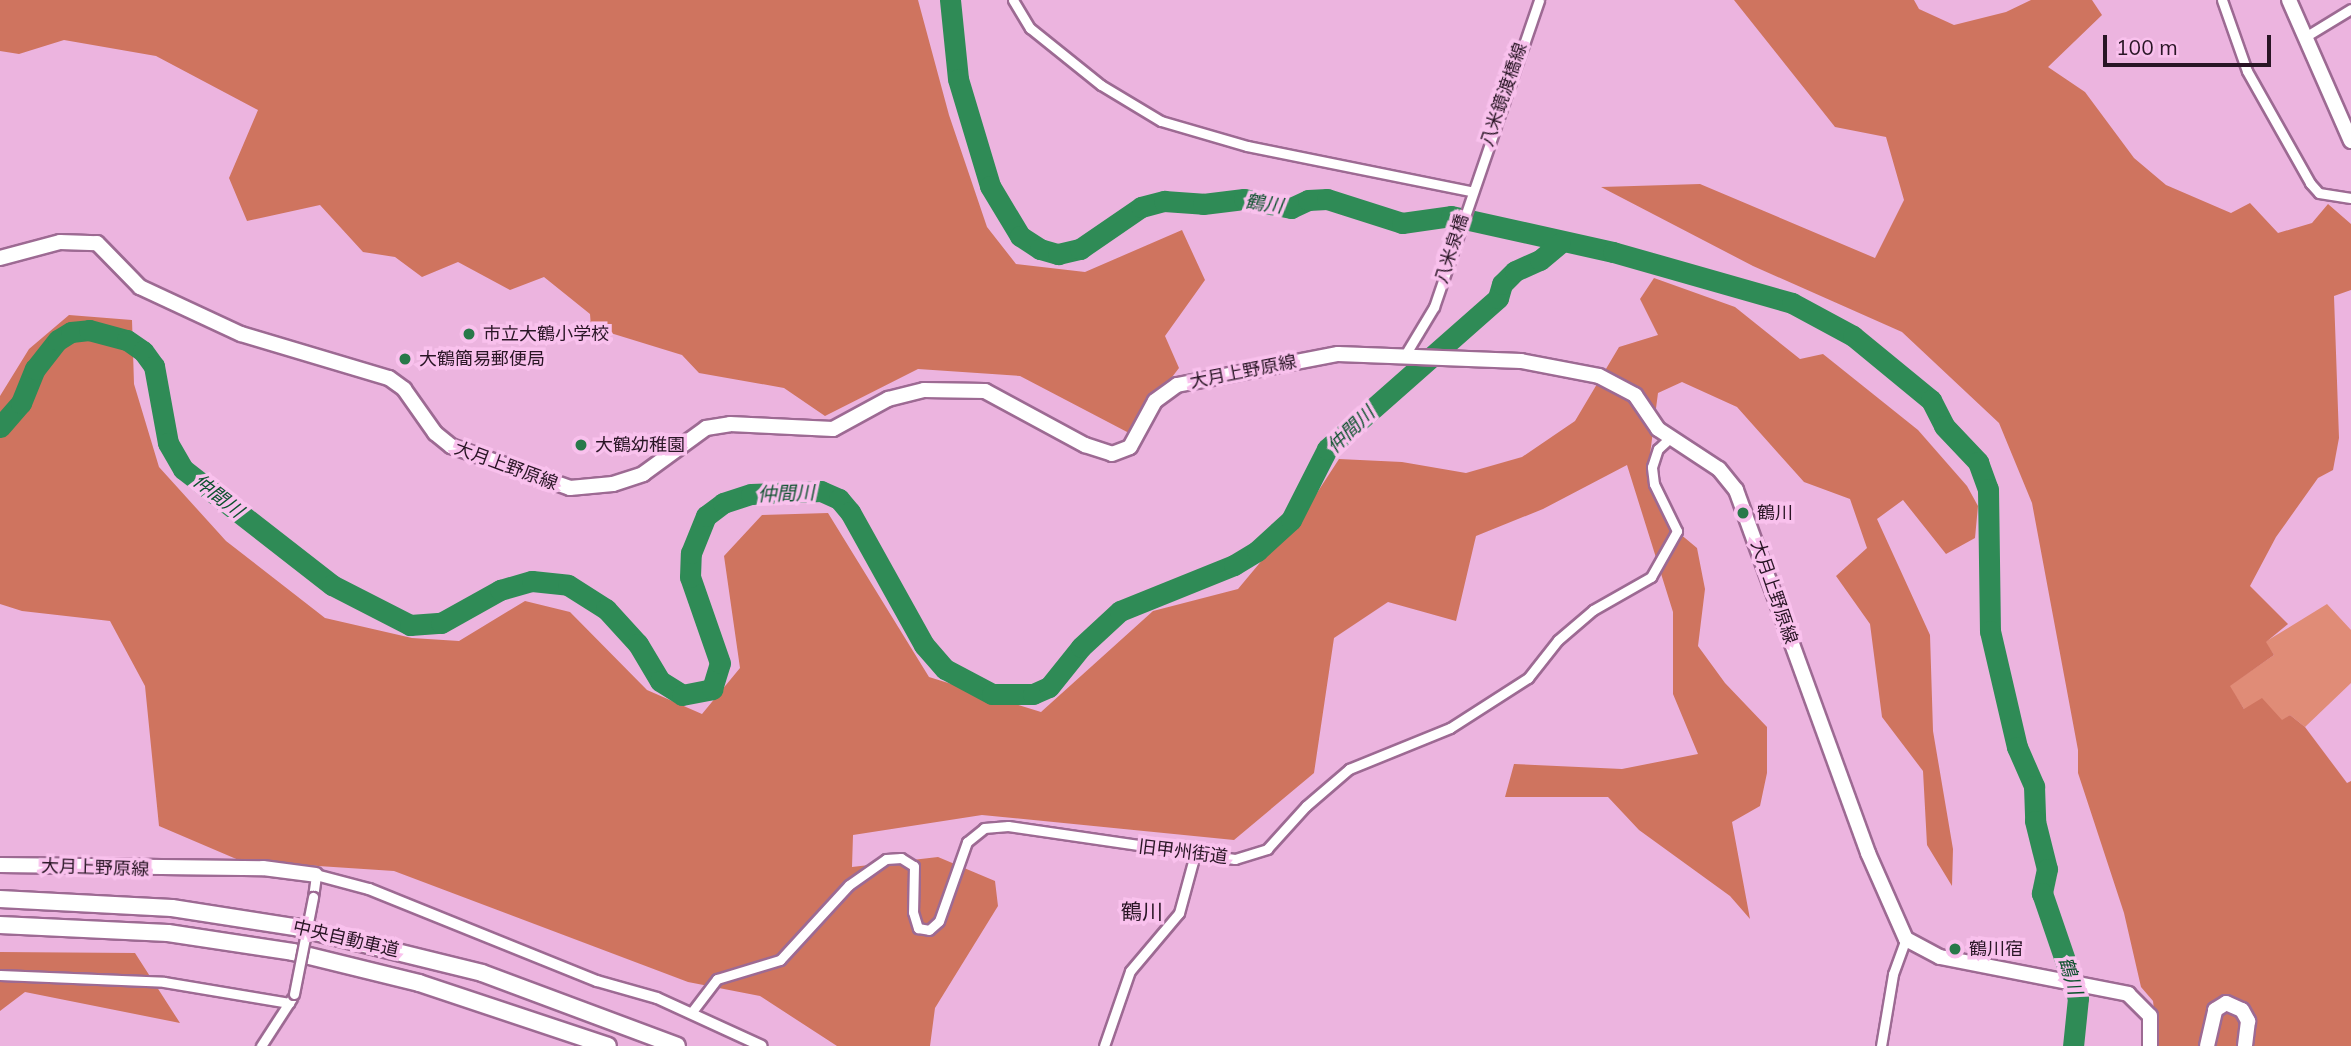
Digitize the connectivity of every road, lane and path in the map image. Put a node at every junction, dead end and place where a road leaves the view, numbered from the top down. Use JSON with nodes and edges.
{"nodes":[{"id":1,"x":1013,"y":0,"type":"edge"},
{"id":2,"x":1539,"y":0,"type":"edge"},
{"id":3,"x":2222,"y":0,"type":"edge"},
{"id":4,"x":2289,"y":0,"type":"edge"},
{"id":5,"x":2351,"y":9,"type":"edge"},
{"id":6,"x":2305,"y":37,"type":"junction"},
{"id":7,"x":2351,"y":141,"type":"edge"},
{"id":8,"x":1471,"y":191,"type":"junction"},
{"id":9,"x":2351,"y":198,"type":"edge"},
{"id":10,"x":0,"y":258,"type":"edge"},
{"id":11,"x":1410,"y":355,"type":"junction"},
{"id":12,"x":1670,"y":438,"type":"junction"},
{"id":13,"x":1195,"y":854,"type":"junction"},
{"id":14,"x":0,"y":866,"type":"edge"},
{"id":15,"x":316,"y":875,"type":"junction"},
{"id":16,"x":0,"y":899,"type":"edge"},
{"id":17,"x":0,"y":925,"type":"edge"},
{"id":18,"x":1906,"y":939,"type":"junction"},
{"id":19,"x":0,"y":975,"type":"edge"},
{"id":20,"x":292,"y":998,"type":"junction"},
{"id":21,"x":691,"y":1013,"type":"junction"},
{"id":22,"x":261,"y":1046,"type":"edge"},
{"id":23,"x":608,"y":1046,"type":"edge"},
{"id":24,"x":677,"y":1046,"type":"edge"},
{"id":25,"x":762,"y":1046,"type":"edge"},
{"id":26,"x":1104,"y":1046,"type":"edge"},
{"id":27,"x":1881,"y":1046,"type":"edge"},
{"id":28,"x":2150,"y":1046,"type":"edge"},
{"id":29,"x":2207,"y":1046,"type":"edge"},
{"id":30,"x":2245,"y":1046,"type":"edge"}],
"edges":[{"from":1,"to":8,"type":"street"},
{"from":2,"to":8,"type":"street","name":"八米鏡渡橋線"},
{"from":3,"to":9,"type":"street"},
{"from":4,"to":6,"type":"main road"},
{"from":5,"to":6,"type":"street"},
{"from":6,"to":7,"type":"main road"},
{"from":8,"to":11,"type":"street","name":"八米泉橋"},
{"from":10,"to":11,"type":"main road","name":"大月上野原線"},
{"from":11,"to":12,"type":"main road","name":"大月上野原線"},
{"from":12,"to":13,"type":"street","name":"旧甲州街道"},
{"from":12,"to":18,"type":"main road","name":"大月上野原線"},
{"from":13,"to":21,"type":"street","name":"旧甲州街道"},
{"from":13,"to":26,"type":"street"},
{"from":14,"to":15,"type":"main road","name":"大月上野原線"},
{"from":15,"to":20,"type":"street","bridge":true},
{"from":15,"to":21,"type":"street"},
{"from":16,"to":24,"type":"highway","name":"中央自動車道"},
{"from":17,"to":23,"type":"highway","name":"中央自動車道"},
{"from":18,"to":27,"type":"street"},
{"from":18,"to":28,"type":"main road"},
{"from":19,"to":20,"type":"street"},
{"from":20,"to":22,"type":"street"},
{"from":21,"to":25,"type":"street"},
{"from":29,"to":30,"type":"main road"}]}
